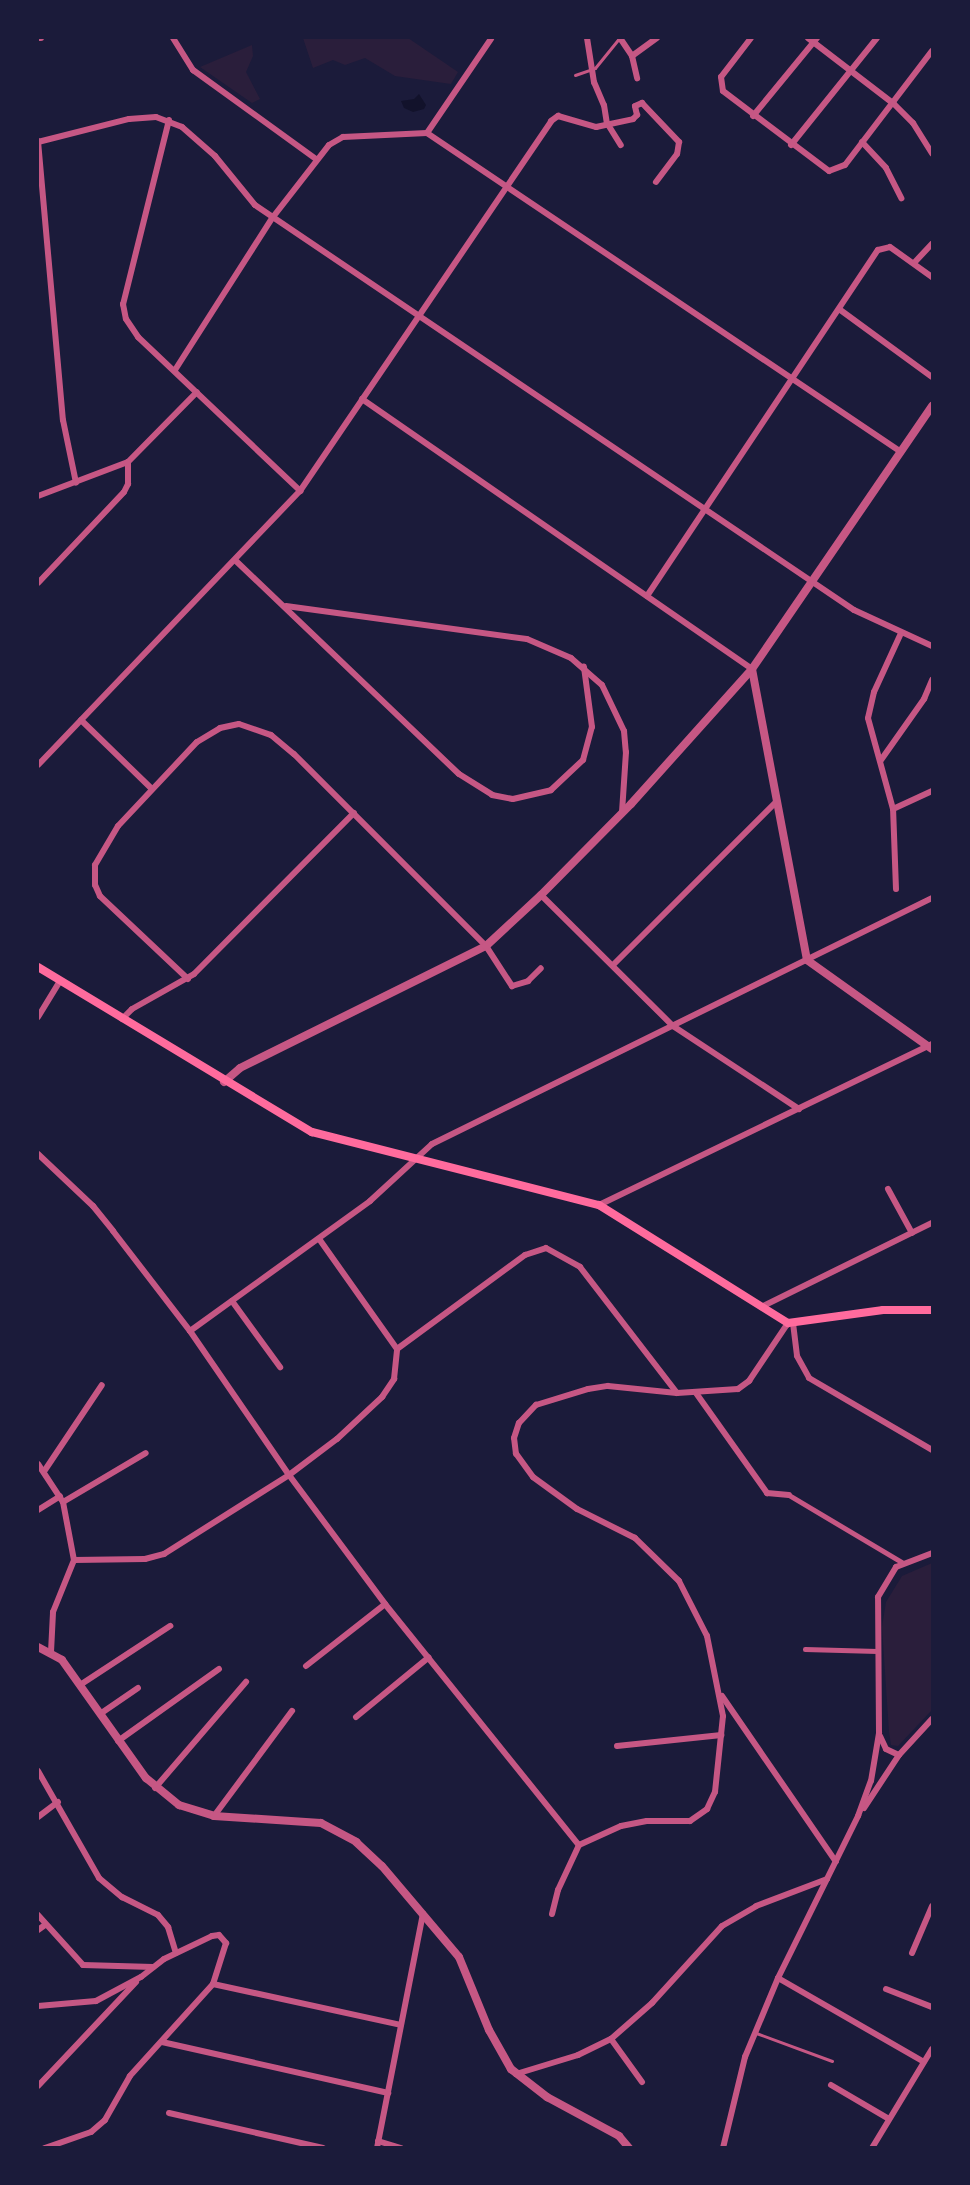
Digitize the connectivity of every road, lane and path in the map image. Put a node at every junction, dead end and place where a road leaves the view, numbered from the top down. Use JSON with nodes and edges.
{"nodes":[{"id":1,"x":172,"y":38,"type":"edge"},
{"id":2,"x":587,"y":38,"type":"edge"},
{"id":3,"x":620,"y":38,"type":"edge"},
{"id":4,"x":657,"y":38,"type":"edge"},
{"id":5,"x":751,"y":38,"type":"edge"},
{"id":6,"x":808,"y":38,"type":"edge"},
{"id":7,"x":877,"y":38,"type":"edge"},
{"id":8,"x":491,"y":39,"type":"edge"},
{"id":9,"x":816,"y":40,"type":"edge"},
{"id":10,"x":933,"y":51,"type":"edge"},
{"id":11,"x":632,"y":56,"type":"junction"},
{"id":12,"x":926,"y":60,"type":"junction"},
{"id":13,"x":933,"y":66,"type":"edge"},
{"id":14,"x":590,"y":70,"type":"junction"},
{"id":15,"x":850,"y":70,"type":"junction"},
{"id":16,"x":575,"y":75,"type":"dead end"},
{"id":17,"x":637,"y":78,"type":"dead end"},
{"id":18,"x":894,"y":104,"type":"junction"},
{"id":19,"x":753,"y":116,"type":"junction"},
{"id":20,"x":168,"y":120,"type":"junction"},
{"id":21,"x":607,"y":123,"type":"junction"},
{"id":22,"x":427,"y":133,"type":"junction"},
{"id":23,"x":38,"y":142,"type":"edge"},
{"id":24,"x":862,"y":142,"type":"junction"},
{"id":25,"x":621,"y":145,"type":"dead end"},
{"id":26,"x":791,"y":145,"type":"junction"},
{"id":27,"x":933,"y":153,"type":"edge"},
{"id":28,"x":316,"y":159,"type":"junction"},
{"id":29,"x":656,"y":182,"type":"dead end"},
{"id":30,"x":509,"y":186,"type":"junction"},
{"id":31,"x":901,"y":198,"type":"dead end"},
{"id":32,"x":273,"y":217,"type":"junction"},
{"id":33,"x":933,"y":244,"type":"edge"},
{"id":34,"x":914,"y":263,"type":"junction"},
{"id":35,"x":933,"y":277,"type":"edge"},
{"id":36,"x":839,"y":309,"type":"junction"},
{"id":37,"x":418,"y":318,"type":"junction"},
{"id":38,"x":175,"y":370,"type":"junction"},
{"id":39,"x":933,"y":376,"type":"edge"},
{"id":40,"x":794,"y":377,"type":"junction"},
{"id":41,"x":197,"y":392,"type":"junction"},
{"id":42,"x":362,"y":399,"type":"junction"},
{"id":43,"x":933,"y":406,"type":"edge"},
{"id":44,"x":901,"y":452,"type":"junction"},
{"id":45,"x":128,"y":462,"type":"junction"},
{"id":46,"x":76,"y":483,"type":"junction"},
{"id":47,"x":300,"y":491,"type":"junction"},
{"id":48,"x":38,"y":496,"type":"edge"},
{"id":49,"x":702,"y":508,"type":"junction"},
{"id":50,"x":236,"y":561,"type":"junction"},
{"id":51,"x":812,"y":582,"type":"junction"},
{"id":52,"x":38,"y":583,"type":"edge"},
{"id":53,"x":647,"y":596,"type":"junction"},
{"id":54,"x":286,"y":606,"type":"junction"},
{"id":55,"x":901,"y":633,"type":"junction"},
{"id":56,"x":933,"y":635,"type":"edge"},
{"id":57,"x":931,"y":645,"type":"edge"},
{"id":58,"x":584,"y":667,"type":"junction"},
{"id":59,"x":752,"y":669,"type":"junction"},
{"id":60,"x":933,"y":680,"type":"edge"},
{"id":61,"x":81,"y":720,"type":"junction"},
{"id":62,"x":882,"y":760,"type":"junction"},
{"id":63,"x":38,"y":765,"type":"edge"},
{"id":64,"x":152,"y":789,"type":"junction"},
{"id":65,"x":933,"y":791,"type":"edge"},
{"id":66,"x":776,"y":802,"type":"junction"},
{"id":67,"x":893,"y":809,"type":"junction"},
{"id":68,"x":354,"y":813,"type":"junction"},
{"id":69,"x":622,"y":813,"type":"junction"},
{"id":70,"x":896,"y":889,"type":"dead end"},
{"id":71,"x":541,"y":895,"type":"junction"},
{"id":72,"x":933,"y":898,"type":"edge"},
{"id":73,"x":486,"y":946,"type":"junction"},
{"id":74,"x":807,"y":960,"type":"junction"},
{"id":75,"x":613,"y":964,"type":"junction"},
{"id":76,"x":38,"y":967,"type":"edge"},
{"id":77,"x":541,"y":968,"type":"dead end"},
{"id":78,"x":188,"y":979,"type":"junction"},
{"id":79,"x":60,"y":981,"type":"junction"},
{"id":80,"x":38,"y":1017,"type":"edge"},
{"id":81,"x":122,"y":1019,"type":"junction"},
{"id":82,"x":674,"y":1026,"type":"junction"},
{"id":83,"x":932,"y":1046,"type":"edge"},
{"id":84,"x":224,"y":1082,"type":"junction"},
{"id":85,"x":799,"y":1109,"type":"junction"},
{"id":86,"x":38,"y":1154,"type":"edge"},
{"id":87,"x":412,"y":1159,"type":"junction"},
{"id":88,"x":888,"y":1189,"type":"dead end"},
{"id":89,"x":599,"y":1205,"type":"junction"},
{"id":90,"x":933,"y":1222,"type":"edge"},
{"id":91,"x":912,"y":1233,"type":"junction"},
{"id":92,"x":319,"y":1239,"type":"junction"},
{"id":93,"x":232,"y":1301,"type":"junction"},
{"id":94,"x":761,"y":1307,"type":"junction"},
{"id":95,"x":933,"y":1310,"type":"edge"},
{"id":96,"x":790,"y":1323,"type":"junction"},
{"id":97,"x":190,"y":1331,"type":"junction"},
{"id":98,"x":397,"y":1349,"type":"junction"},
{"id":99,"x":280,"y":1367,"type":"dead end"},
{"id":100,"x":102,"y":1385,"type":"dead end"},
{"id":101,"x":677,"y":1393,"type":"junction"},
{"id":102,"x":696,"y":1393,"type":"junction"},
{"id":103,"x":933,"y":1450,"type":"edge"},
{"id":104,"x":146,"y":1453,"type":"dead end"},
{"id":105,"x":38,"y":1464,"type":"edge"},
{"id":106,"x":45,"y":1470,"type":"junction"},
{"id":107,"x":288,"y":1475,"type":"junction"},
{"id":108,"x":789,"y":1496,"type":"joint"},
{"id":109,"x":61,"y":1499,"type":"junction"},
{"id":110,"x":38,"y":1510,"type":"edge"},
{"id":111,"x":933,"y":1553,"type":"edge"},
{"id":112,"x":74,"y":1560,"type":"junction"},
{"id":113,"x":902,"y":1562,"type":"junction"},
{"id":114,"x":385,"y":1604,"type":"junction"},
{"id":115,"x":170,"y":1626,"type":"dead end"},
{"id":116,"x":38,"y":1647,"type":"edge"},
{"id":117,"x":805,"y":1649,"type":"dead end"},
{"id":118,"x":877,"y":1650,"type":"junction"},
{"id":119,"x":51,"y":1652,"type":"junction"},
{"id":120,"x":429,"y":1657,"type":"junction"},
{"id":121,"x":306,"y":1666,"type":"dead end"},
{"id":122,"x":219,"y":1669,"type":"dead end"},
{"id":123,"x":246,"y":1682,"type":"dead end"},
{"id":124,"x":80,"y":1685,"type":"junction"},
{"id":125,"x":138,"y":1688,"type":"dead end"},
{"id":126,"x":720,"y":1693,"type":"junction"},
{"id":127,"x":292,"y":1711,"type":"dead end"},
{"id":128,"x":100,"y":1714,"type":"junction"},
{"id":129,"x":356,"y":1717,"type":"dead end"},
{"id":130,"x":933,"y":1719,"type":"edge"},
{"id":131,"x":926,"y":1726,"type":"junction"},
{"id":132,"x":933,"y":1732,"type":"edge"},
{"id":133,"x":879,"y":1733,"type":"junction"},
{"id":134,"x":721,"y":1736,"type":"junction"},
{"id":135,"x":118,"y":1741,"type":"junction"},
{"id":136,"x":617,"y":1746,"type":"dead end"},
{"id":137,"x":899,"y":1755,"type":"junction"},
{"id":138,"x":38,"y":1771,"type":"edge"},
{"id":139,"x":155,"y":1788,"type":"junction"},
{"id":140,"x":58,"y":1802,"type":"junction"},
{"id":141,"x":214,"y":1816,"type":"junction"},
{"id":142,"x":858,"y":1816,"type":"junction"},
{"id":143,"x":38,"y":1817,"type":"edge"},
{"id":144,"x":579,"y":1845,"type":"junction"},
{"id":145,"x":836,"y":1862,"type":"junction"},
{"id":146,"x":827,"y":1879,"type":"junction"},
{"id":147,"x":933,"y":1905,"type":"edge"},
{"id":148,"x":423,"y":1912,"type":"junction"},
{"id":149,"x":552,"y":1914,"type":"dead end"},
{"id":150,"x":38,"y":1915,"type":"edge"},
{"id":151,"x":924,"y":1924,"type":"junction"},
{"id":152,"x":45,"y":1925,"type":"junction"},
{"id":153,"x":933,"y":1926,"type":"edge"},
{"id":154,"x":38,"y":1930,"type":"edge"},
{"id":155,"x":176,"y":1953,"type":"junction"},
{"id":156,"x":912,"y":1953,"type":"dead end"},
{"id":157,"x":154,"y":1967,"type":"junction"},
{"id":158,"x":141,"y":1977,"type":"junction"},
{"id":159,"x":778,"y":1978,"type":"junction"},
{"id":160,"x":213,"y":1984,"type":"junction"},
{"id":161,"x":886,"y":1989,"type":"dead end"},
{"id":162,"x":38,"y":2006,"type":"edge"},
{"id":163,"x":933,"y":2007,"type":"edge"},
{"id":164,"x":401,"y":2025,"type":"junction"},
{"id":165,"x":756,"y":2033,"type":"junction"},
{"id":166,"x":611,"y":2039,"type":"junction"},
{"id":167,"x":162,"y":2042,"type":"junction"},
{"id":168,"x":933,"y":2049,"type":"edge"},
{"id":169,"x":832,"y":2061,"type":"dead end"},
{"id":170,"x":924,"y":2062,"type":"junction"},
{"id":171,"x":516,"y":2074,"type":"junction"},
{"id":172,"x":642,"y":2082,"type":"dead end"},
{"id":173,"x":831,"y":2085,"type":"dead end"},
{"id":174,"x":38,"y":2086,"type":"edge"},
{"id":175,"x":388,"y":2094,"type":"junction"},
{"id":176,"x":170,"y":2113,"type":"dead end"},
{"id":177,"x":889,"y":2119,"type":"junction"},
{"id":178,"x":377,"y":2144,"type":"edge"},
{"id":179,"x":45,"y":2148,"type":"edge"},
{"id":180,"x":323,"y":2148,"type":"edge"},
{"id":181,"x":401,"y":2148,"type":"edge"},
{"id":182,"x":629,"y":2148,"type":"edge"},
{"id":183,"x":723,"y":2148,"type":"edge"},
{"id":184,"x":872,"y":2148,"type":"edge"}],
"edges":[{"from":1,"to":28,"type":"street"},
{"from":2,"to":14,"type":"street"},
{"from":3,"to":11,"type":"street"},
{"from":3,"to":14,"type":"lane"},
{"from":4,"to":11,"type":"street"},
{"from":5,"to":19,"type":"street"},
{"from":6,"to":9,"type":"street"},
{"from":7,"to":15,"type":"street"},
{"from":8,"to":22,"type":"street"},
{"from":9,"to":15,"type":"street"},
{"from":9,"to":19,"type":"street"},
{"from":10,"to":12,"type":"street"},
{"from":11,"to":17,"type":"street"},
{"from":12,"to":13,"type":"street"},
{"from":12,"to":18,"type":"street"},
{"from":14,"to":16,"type":"lane"},
{"from":14,"to":21,"type":"street"},
{"from":15,"to":18,"type":"street"},
{"from":15,"to":26,"type":"street"},
{"from":18,"to":24,"type":"street"},
{"from":18,"to":27,"type":"street"},
{"from":19,"to":26,"type":"street"},
{"from":20,"to":23,"type":"street"},
{"from":20,"to":32,"type":"street"},
{"from":20,"to":38,"type":"street"},
{"from":21,"to":25,"type":"street"},
{"from":21,"to":29,"type":"street"},
{"from":21,"to":30,"type":"street"},
{"from":22,"to":28,"type":"street"},
{"from":22,"to":30,"type":"street"},
{"from":23,"to":46,"type":"street"},
{"from":24,"to":26,"type":"street"},
{"from":24,"to":31,"type":"street"},
{"from":28,"to":32,"type":"street"},
{"from":30,"to":37,"type":"street"},
{"from":30,"to":40,"type":"street"},
{"from":32,"to":37,"type":"street"},
{"from":32,"to":38,"type":"street"},
{"from":33,"to":34,"type":"street"},
{"from":34,"to":35,"type":"street"},
{"from":34,"to":36,"type":"street"},
{"from":36,"to":39,"type":"street"},
{"from":36,"to":40,"type":"street"},
{"from":37,"to":42,"type":"street"},
{"from":37,"to":49,"type":"street"},
{"from":38,"to":41,"type":"street"},
{"from":40,"to":44,"type":"street"},
{"from":40,"to":49,"type":"street"},
{"from":41,"to":45,"type":"street"},
{"from":41,"to":47,"type":"street"},
{"from":42,"to":47,"type":"street"},
{"from":42,"to":53,"type":"street"},
{"from":43,"to":44,"type":"street"},
{"from":44,"to":51,"type":"street"},
{"from":45,"to":46,"type":"street"},
{"from":45,"to":52,"type":"street"},
{"from":46,"to":48,"type":"street"},
{"from":47,"to":50,"type":"street"},
{"from":49,"to":51,"type":"street"},
{"from":49,"to":53,"type":"street"},
{"from":50,"to":54,"type":"street"},
{"from":50,"to":61,"type":"street"},
{"from":51,"to":55,"type":"street"},
{"from":51,"to":59,"type":"street"},
{"from":53,"to":59,"type":"street"},
{"from":54,"to":58,"type":"street"},
{"from":54,"to":58,"type":"street"},
{"from":55,"to":57,"type":"street"},
{"from":55,"to":62,"type":"street"},
{"from":56,"to":57,"type":"street"},
{"from":58,"to":69,"type":"street"},
{"from":59,"to":66,"type":"street"},
{"from":59,"to":69,"type":"street"},
{"from":60,"to":62,"type":"street"},
{"from":61,"to":63,"type":"street"},
{"from":61,"to":64,"type":"street"},
{"from":62,"to":67,"type":"street"},
{"from":64,"to":68,"type":"street"},
{"from":64,"to":78,"type":"street"},
{"from":65,"to":67,"type":"street"},
{"from":66,"to":74,"type":"street"},
{"from":66,"to":75,"type":"street"},
{"from":67,"to":70,"type":"street"},
{"from":68,"to":73,"type":"street"},
{"from":68,"to":78,"type":"street"},
{"from":69,"to":71,"type":"street"},
{"from":71,"to":73,"type":"street"},
{"from":71,"to":75,"type":"street"},
{"from":72,"to":74,"type":"street"},
{"from":73,"to":77,"type":"street"},
{"from":73,"to":84,"type":"street"},
{"from":74,"to":82,"type":"street"},
{"from":74,"to":83,"type":"street"},
{"from":75,"to":82,"type":"street"},
{"from":76,"to":79,"type":"main road"},
{"from":78,"to":81,"type":"street"},
{"from":79,"to":80,"type":"street"},
{"from":79,"to":81,"type":"main road"},
{"from":81,"to":84,"type":"main road"},
{"from":82,"to":85,"type":"street"},
{"from":82,"to":87,"type":"street"},
{"from":83,"to":85,"type":"street"},
{"from":84,"to":87,"type":"main road"},
{"from":85,"to":89,"type":"street"},
{"from":86,"to":97,"type":"street"},
{"from":87,"to":89,"type":"main road"},
{"from":87,"to":92,"type":"street"},
{"from":88,"to":91,"type":"street"},
{"from":89,"to":94,"type":"main road"},
{"from":90,"to":91,"type":"street"},
{"from":91,"to":94,"type":"street"},
{"from":92,"to":93,"type":"street"},
{"from":92,"to":98,"type":"street"},
{"from":93,"to":97,"type":"street"},
{"from":93,"to":99,"type":"street"},
{"from":94,"to":96,"type":"main road"},
{"from":95,"to":96,"type":"main road"},
{"from":96,"to":102,"type":"street"},
{"from":96,"to":103,"type":"street"},
{"from":97,"to":107,"type":"street"},
{"from":98,"to":101,"type":"street"},
{"from":98,"to":107,"type":"street"},
{"from":100,"to":106,"type":"street"},
{"from":101,"to":102,"type":"street"},
{"from":101,"to":126,"type":"street"},
{"from":102,"to":108,"type":"street"},
{"from":104,"to":109,"type":"street"},
{"from":105,"to":106,"type":"street"},
{"from":106,"to":109,"type":"street"},
{"from":107,"to":112,"type":"street"},
{"from":107,"to":114,"type":"street"},
{"from":108,"to":113,"type":"street"},
{"from":109,"to":110,"type":"street"},
{"from":109,"to":112,"type":"street"},
{"from":111,"to":113,"type":"street"},
{"from":112,"to":119,"type":"street"},
{"from":113,"to":118,"type":"street"},
{"from":114,"to":120,"type":"street"},
{"from":114,"to":121,"type":"street"},
{"from":115,"to":124,"type":"street"},
{"from":116,"to":119,"type":"street"},
{"from":117,"to":118,"type":"street"},
{"from":118,"to":133,"type":"street"},
{"from":119,"to":124,"type":"street"},
{"from":120,"to":129,"type":"street"},
{"from":120,"to":144,"type":"street"},
{"from":122,"to":135,"type":"street"},
{"from":123,"to":139,"type":"street"},
{"from":124,"to":128,"type":"street"},
{"from":125,"to":128,"type":"street"},
{"from":126,"to":134,"type":"street"},
{"from":126,"to":145,"type":"street"},
{"from":127,"to":141,"type":"street"},
{"from":128,"to":135,"type":"street"},
{"from":130,"to":131,"type":"street"},
{"from":131,"to":132,"type":"street"},
{"from":131,"to":137,"type":"street"},
{"from":133,"to":137,"type":"street"},
{"from":133,"to":142,"type":"street"},
{"from":134,"to":136,"type":"street"},
{"from":134,"to":144,"type":"street"},
{"from":135,"to":139,"type":"street"},
{"from":137,"to":142,"type":"street"},
{"from":138,"to":140,"type":"street"},
{"from":139,"to":141,"type":"street"},
{"from":140,"to":143,"type":"street"},
{"from":140,"to":155,"type":"street"},
{"from":141,"to":148,"type":"street"},
{"from":142,"to":145,"type":"street"},
{"from":144,"to":149,"type":"street"},
{"from":145,"to":146,"type":"street"},
{"from":146,"to":159,"type":"street"},
{"from":146,"to":166,"type":"street"},
{"from":147,"to":151,"type":"street"},
{"from":148,"to":164,"type":"street"},
{"from":148,"to":171,"type":"street"},
{"from":150,"to":152,"type":"street"},
{"from":151,"to":153,"type":"street"},
{"from":151,"to":156,"type":"street"},
{"from":152,"to":154,"type":"street"},
{"from":152,"to":157,"type":"street"},
{"from":155,"to":157,"type":"street"},
{"from":155,"to":160,"type":"street"},
{"from":157,"to":158,"type":"street"},
{"from":158,"to":162,"type":"street"},
{"from":158,"to":174,"type":"street"},
{"from":159,"to":165,"type":"street"},
{"from":159,"to":170,"type":"street"},
{"from":160,"to":164,"type":"street"},
{"from":160,"to":167,"type":"street"},
{"from":161,"to":163,"type":"street"},
{"from":164,"to":175,"type":"street"},
{"from":165,"to":169,"type":"lane"},
{"from":165,"to":183,"type":"street"},
{"from":166,"to":171,"type":"street"},
{"from":166,"to":172,"type":"street"},
{"from":167,"to":175,"type":"street"},
{"from":167,"to":179,"type":"street"},
{"from":168,"to":170,"type":"street"},
{"from":170,"to":177,"type":"street"},
{"from":171,"to":182,"type":"street"},
{"from":173,"to":177,"type":"street"},
{"from":175,"to":178,"type":"street"},
{"from":176,"to":180,"type":"street"},
{"from":177,"to":184,"type":"street"},
{"from":178,"to":181,"type":"street"}]}
